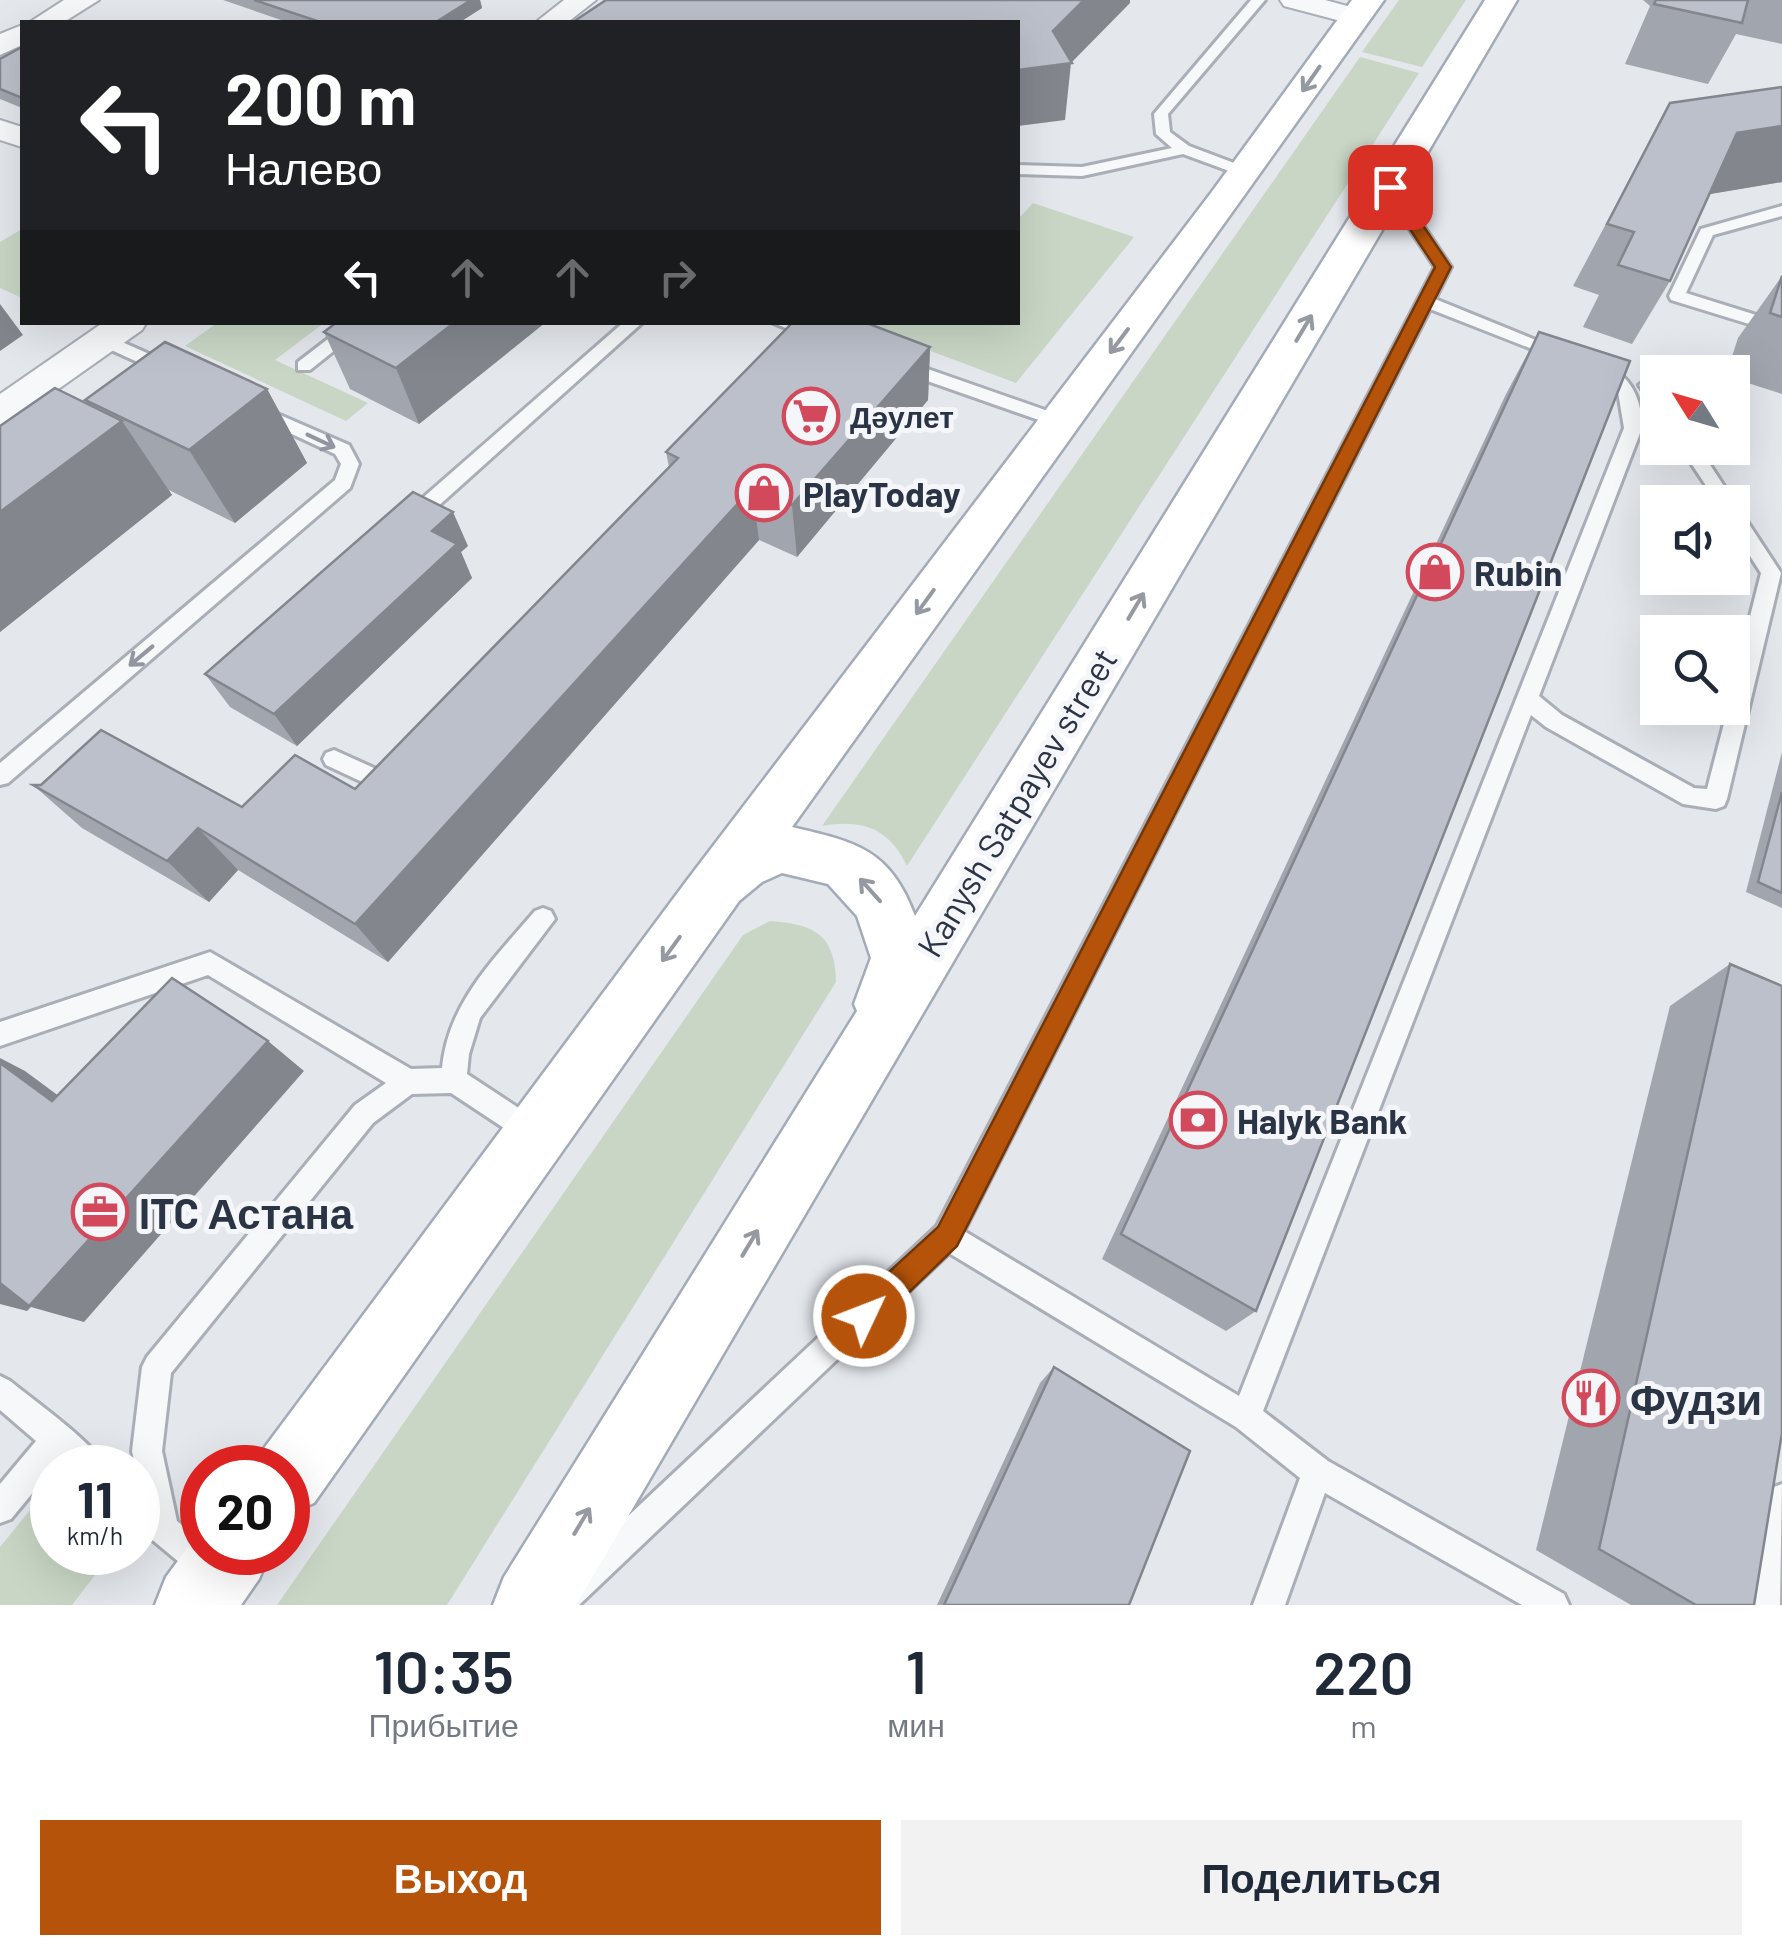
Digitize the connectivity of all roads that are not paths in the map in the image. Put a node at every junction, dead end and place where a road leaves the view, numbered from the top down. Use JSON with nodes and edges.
{"nodes":[{"id":1,"x":84,"y":0,"type":"edge"},
{"id":2,"x":582,"y":0,"type":"edge"},
{"id":3,"x":1258,"y":0,"type":"edge"},
{"id":4,"x":1294,"y":0,"type":"edge"},
{"id":5,"x":1501,"y":0,"type":"edge"},
{"id":6,"x":1362,"y":8,"type":"edge"},
{"id":7,"x":48,"y":20,"type":"edge"},
{"id":8,"x":553,"y":20,"type":"edge"},
{"id":9,"x":1184,"y":150,"type":"junction"},
{"id":10,"x":1020,"y":170,"type":"edge"},
{"id":11,"x":1245,"y":172,"type":"junction"},
{"id":12,"x":1390,"y":187,"type":"junction"},
{"id":13,"x":1782,"y":211,"type":"edge"},
{"id":14,"x":1425,"y":302,"type":"junction"},
{"id":15,"x":358,"y":325,"type":"edge"},
{"id":16,"x":633,"y":325,"type":"edge"},
{"id":17,"x":785,"y":325,"type":"edge"},
{"id":18,"x":1782,"y":329,"type":"edge"},
{"id":19,"x":116,"y":331,"type":"edge"},
{"id":20,"x":815,"y":341,"type":"edge"},
{"id":21,"x":884,"y":359,"type":"edge"},
{"id":22,"x":304,"y":366,"type":"dead end"},
{"id":23,"x":168,"y":376,"type":"edge"},
{"id":24,"x":237,"y":402,"type":"edge"},
{"id":25,"x":0,"y":412,"type":"edge"},
{"id":26,"x":1059,"y":421,"type":"junction"},
{"id":27,"x":397,"y":531,"type":"edge"},
{"id":28,"x":1750,"y":541,"type":"edge"},
{"id":29,"x":1526,"y":699,"type":"junction"},
{"id":30,"x":334,"y":759,"type":"dead end"},
{"id":31,"x":401,"y":770,"type":"edge"},
{"id":32,"x":0,"y":776,"type":"edge"},
{"id":33,"x":708,"y":896,"type":"junction"},
{"id":34,"x":543,"y":919,"type":"dead end"},
{"id":35,"x":0,"y":1034,"type":"edge"},
{"id":36,"x":870,"y":1044,"type":"junction"},
{"id":37,"x":454,"y":1080,"type":"junction"},
{"id":38,"x":408,"y":1082,"type":"junction"},
{"id":39,"x":537,"y":1135,"type":"junction"},
{"id":40,"x":948,"y":1236,"type":"junction"},
{"id":41,"x":0,"y":1391,"type":"edge"},
{"id":42,"x":1246,"y":1417,"type":"junction"},
{"id":43,"x":58,"y":1439,"type":"junction"},
{"id":44,"x":65,"y":1445,"type":"edge"},
{"id":45,"x":310,"y":1447,"type":"edge"},
{"id":46,"x":1317,"y":1472,"type":"junction"},
{"id":47,"x":1782,"y":1500,"type":"edge"},
{"id":48,"x":0,"y":1508,"type":"edge"},
{"id":49,"x":180,"y":1520,"type":"edge"},
{"id":50,"x":160,"y":1528,"type":"edge"},
{"id":51,"x":180,"y":1546,"type":"edge"},
{"id":52,"x":532,"y":1605,"type":"edge"},
{"id":53,"x":556,"y":1605,"type":"edge"},
{"id":54,"x":1269,"y":1605,"type":"edge"},
{"id":55,"x":1553,"y":1605,"type":"edge"},
{"id":56,"x":1764,"y":1605,"type":"edge"}],
"edges":[{"from":1,"to":7,"type":"street"},
{"from":2,"to":8,"type":"street"},
{"from":3,"to":9,"type":"lane"},
{"from":4,"to":6,"type":"street"},
{"from":5,"to":12,"type":"main road","name":"Kanysh Satpayev street"},
{"from":6,"to":11,"type":"main road","one_way":true},
{"from":9,"to":10,"type":"lane"},
{"from":9,"to":11,"type":"lane"},
{"from":11,"to":26,"type":"main road","one_way":true},
{"from":12,"to":14,"type":"lane"},
{"from":36,"to":12,"type":"main road","name":"Kanysh Satpayev street","one_way":true},
{"from":13,"to":18,"type":"lane"},
{"from":14,"to":29,"type":"lane"},
{"from":14,"to":40,"type":"lane"},
{"from":15,"to":22,"type":"lane"},
{"from":16,"to":27,"type":"lane"},
{"from":17,"to":20,"type":"lane"},
{"from":19,"to":23,"type":"lane"},
{"from":19,"to":25,"type":"street"},
{"from":21,"to":26,"type":"lane"},
{"from":24,"to":32,"type":"lane","one_way":true},
{"from":26,"to":33,"type":"main road","one_way":true},
{"from":28,"to":29,"type":"lane"},
{"from":29,"to":42,"type":"lane"},
{"from":30,"to":31,"type":"lane"},
{"from":36,"to":33,"type":"main road","one_way":true},
{"from":33,"to":39,"type":"main road","one_way":true},
{"from":34,"to":37,"type":"lane"},
{"from":35,"to":38,"type":"lane"},
{"from":52,"to":36,"type":"main road","name":"Kanysh Satpayev street","one_way":true},
{"from":37,"to":38,"type":"lane"},
{"from":37,"to":39,"type":"lane"},
{"from":38,"to":49,"type":"lane"},
{"from":39,"to":45,"type":"main road"},
{"from":40,"to":42,"type":"lane"},
{"from":40,"to":53,"type":"lane"},
{"from":41,"to":43,"type":"lane"},
{"from":42,"to":46,"type":"lane"},
{"from":43,"to":44,"type":"lane"},
{"from":43,"to":48,"type":"lane"},
{"from":46,"to":54,"type":"lane"},
{"from":46,"to":55,"type":"lane"},
{"from":47,"to":56,"type":"lane"},
{"from":50,"to":51,"type":"lane"}]}
